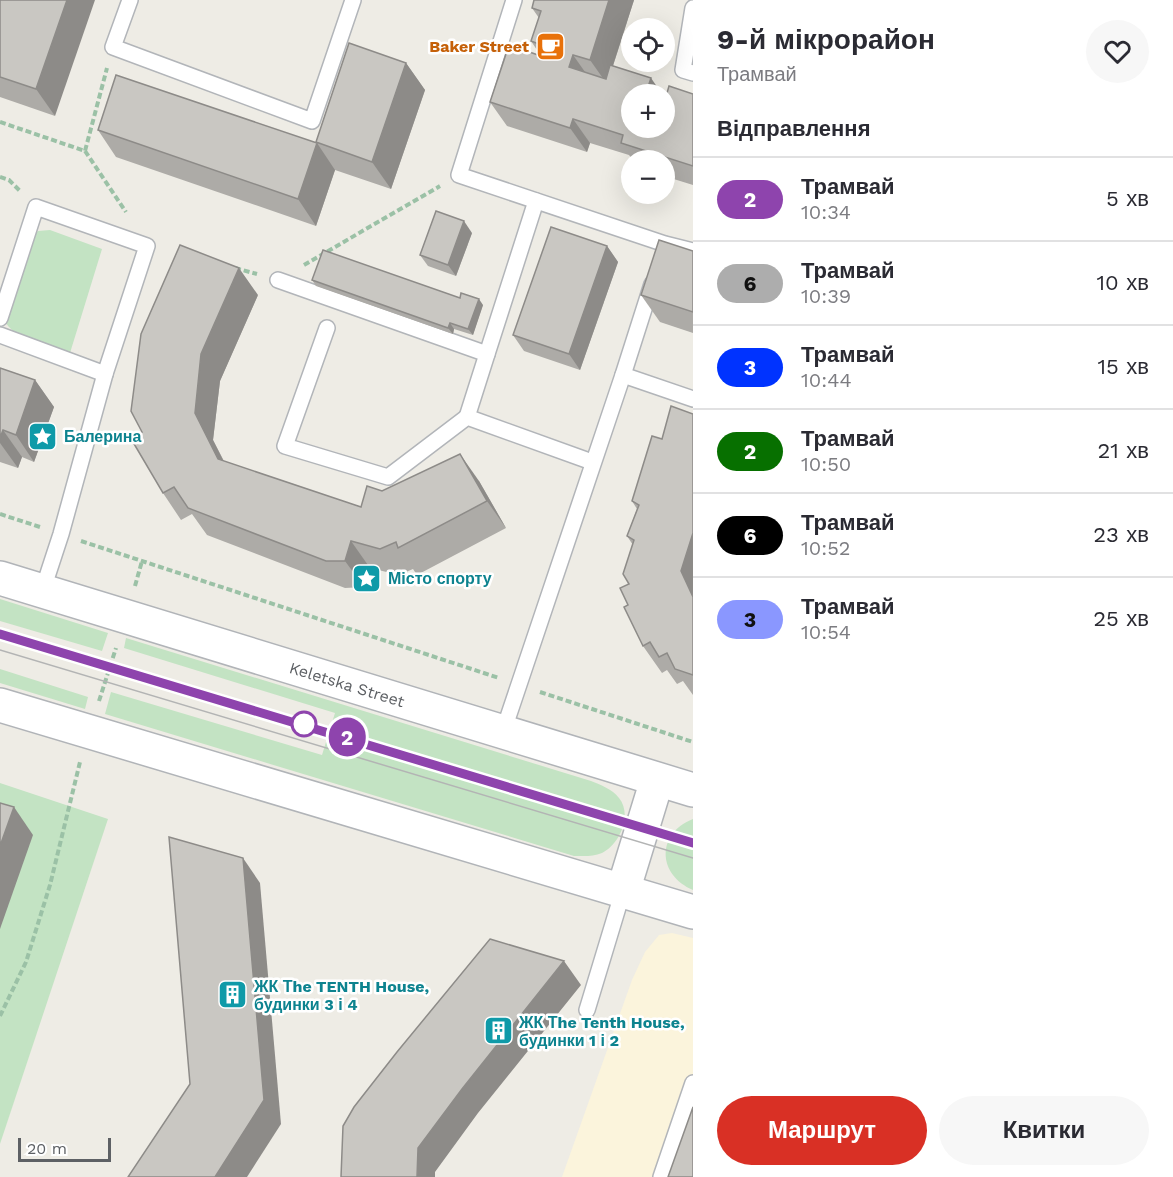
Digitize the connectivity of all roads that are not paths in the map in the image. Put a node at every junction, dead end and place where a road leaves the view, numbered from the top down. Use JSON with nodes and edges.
{"nodes":[{"id":1,"x":130,"y":0,"type":"edge"},
{"id":2,"x":353,"y":0,"type":"edge"},
{"id":3,"x":509,"y":1,"type":"edge"},
{"id":4,"x":693,"y":8,"type":"edge"},
{"id":5,"x":693,"y":73,"type":"edge"},
{"id":6,"x":536,"y":201,"type":"junction"},
{"id":7,"x":693,"y":251,"type":"edge"},
{"id":8,"x":662,"y":255,"type":"junction"},
{"id":9,"x":278,"y":280,"type":"road end"},
{"id":10,"x":0,"y":318,"type":"edge"},
{"id":11,"x":327,"y":327,"type":"dead end"},
{"id":12,"x":0,"y":335,"type":"edge"},
{"id":13,"x":488,"y":354,"type":"junction"},
{"id":14,"x":105,"y":374,"type":"junction"},
{"id":15,"x":623,"y":375,"type":"junction"},
{"id":16,"x":693,"y":399,"type":"edge"},
{"id":17,"x":467,"y":417,"type":"junction"},
{"id":18,"x":592,"y":462,"type":"junction"},
{"id":19,"x":0,"y":578,"type":"edge"},
{"id":20,"x":42,"y":592,"type":"junction"},
{"id":21,"x":0,"y":705,"type":"edge"},
{"id":22,"x":502,"y":732,"type":"junction"},
{"id":23,"x":657,"y":780,"type":"junction"},
{"id":24,"x":693,"y":790,"type":"edge"},
{"id":25,"x":623,"y":891,"type":"junction"},
{"id":26,"x":693,"y":912,"type":"edge"},
{"id":27,"x":587,"y":1010,"type":"dead end"},
{"id":28,"x":693,"y":1083,"type":"edge"},
{"id":29,"x":661,"y":1177,"type":"edge"}],
"edges":[{"from":1,"to":2,"type":"lane"},
{"from":3,"to":6,"type":"lane"},
{"from":4,"to":5,"type":"lane"},
{"from":6,"to":8,"type":"lane"},
{"from":6,"to":13,"type":"lane"},
{"from":7,"to":8,"type":"lane"},
{"from":8,"to":15,"type":"lane"},
{"from":9,"to":13,"type":"lane"},
{"from":10,"to":14,"type":"lane"},
{"from":11,"to":17,"type":"lane"},
{"from":12,"to":14,"type":"lane"},
{"from":13,"to":17,"type":"lane"},
{"from":14,"to":20,"type":"lane"},
{"from":15,"to":16,"type":"lane"},
{"from":15,"to":18,"type":"lane"},
{"from":17,"to":18,"type":"lane"},
{"from":18,"to":22,"type":"lane"},
{"from":19,"to":20,"type":"main road","name":"Keletska Street"},
{"from":20,"to":22,"type":"main road","name":"Keletska Street"},
{"from":21,"to":25,"type":"main road"},
{"from":22,"to":23,"type":"main road","name":"Keletska Street"},
{"from":23,"to":24,"type":"main road","name":"Keletska Street"},
{"from":23,"to":25,"type":"main road"},
{"from":25,"to":26,"type":"main road"},
{"from":25,"to":27,"type":"lane"},
{"from":28,"to":29,"type":"lane"}]}
